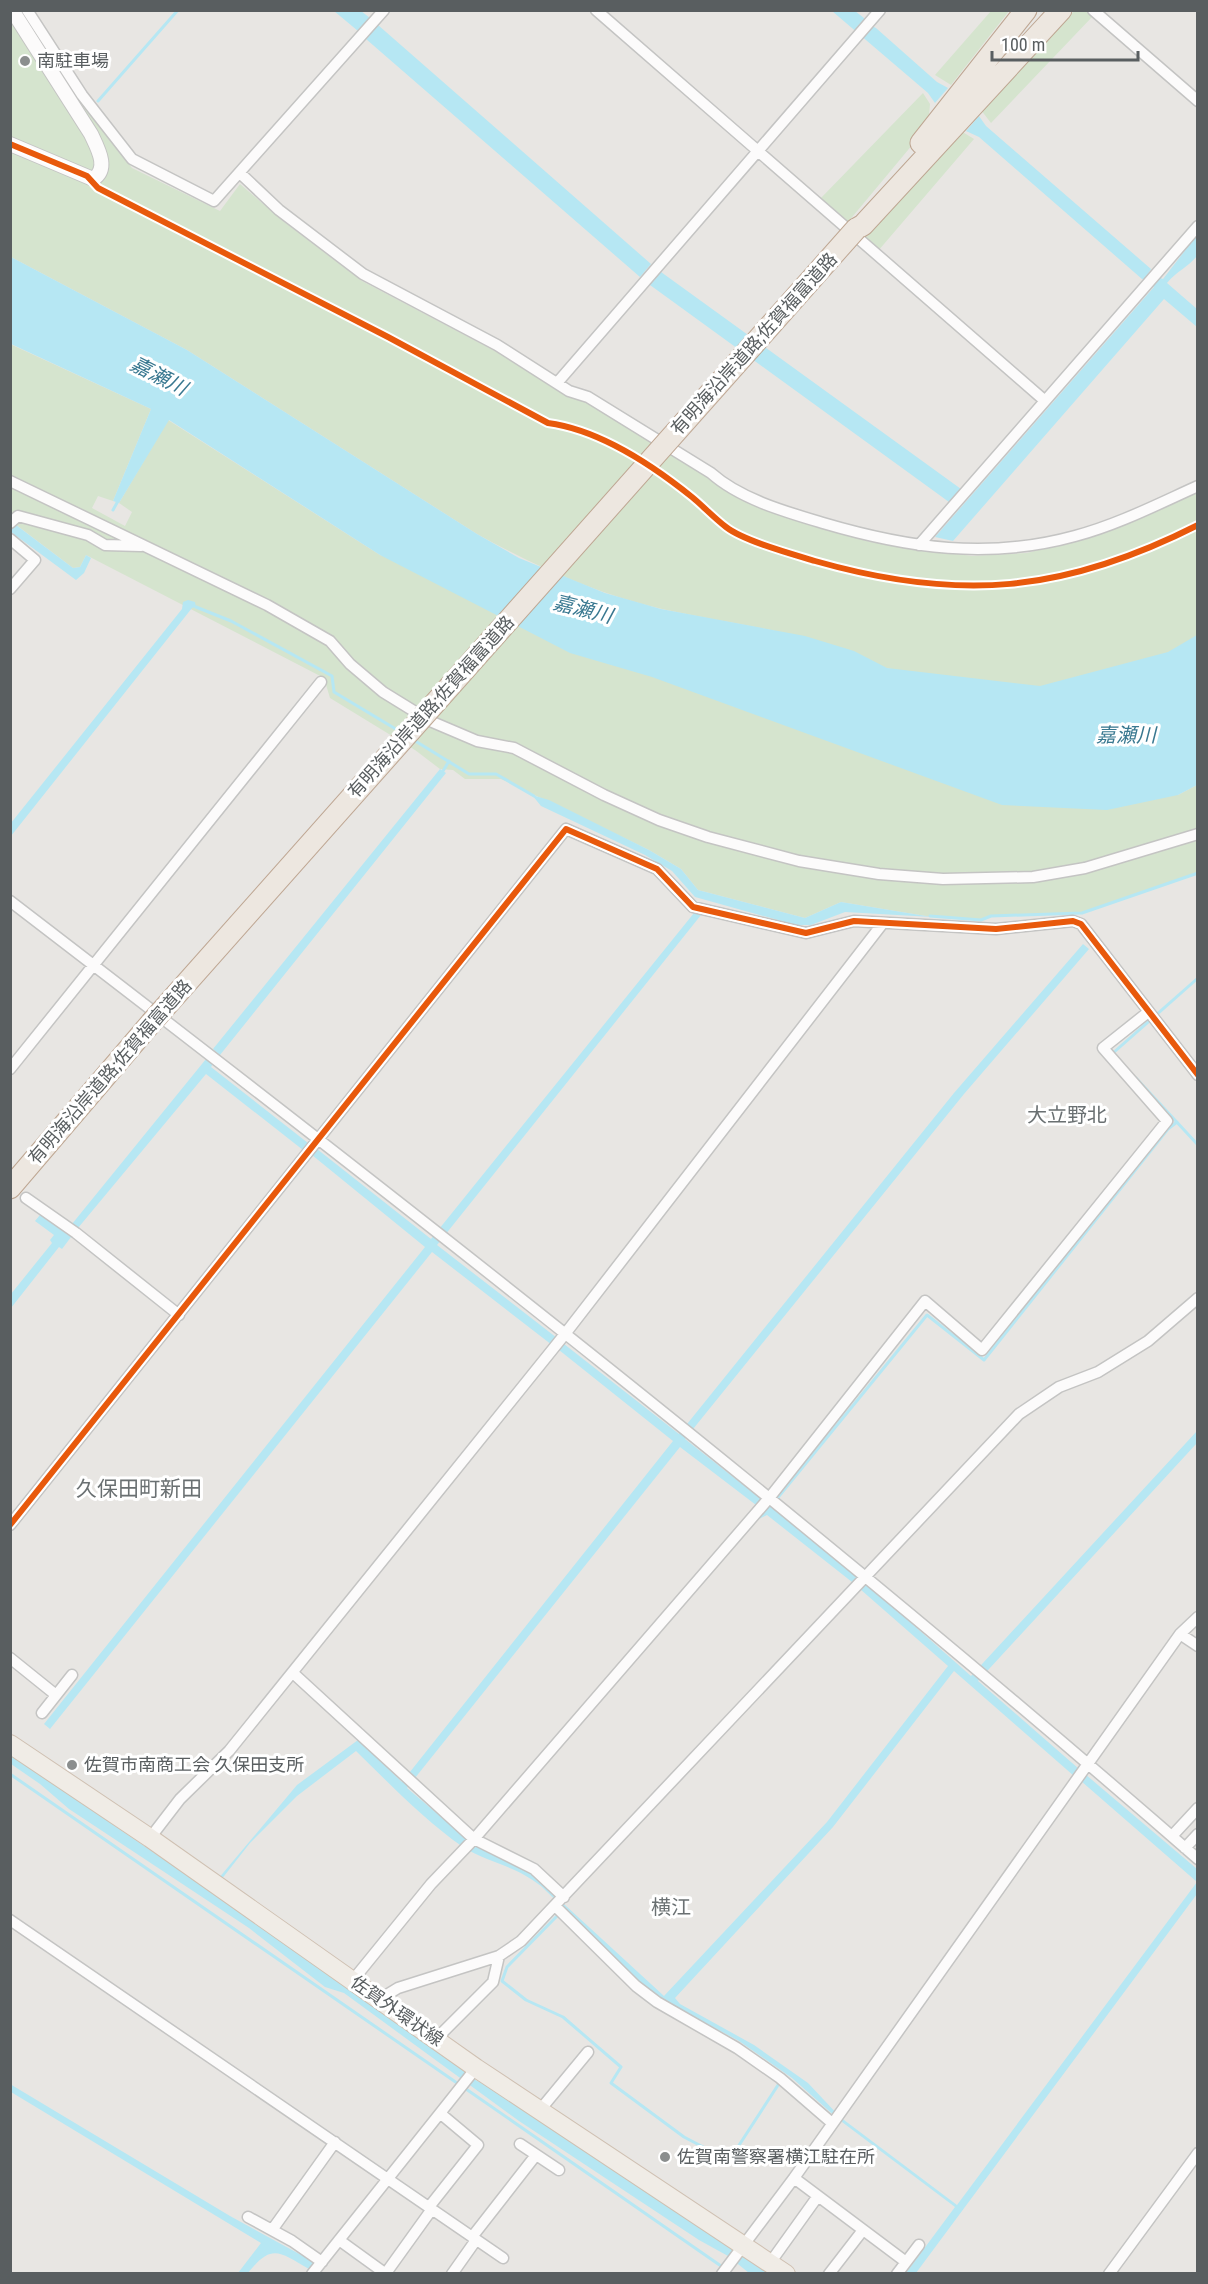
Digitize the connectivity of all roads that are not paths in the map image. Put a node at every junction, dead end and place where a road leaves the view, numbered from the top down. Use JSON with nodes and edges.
{"nodes":[{"id":1,"x":12,"y":10,"type":"edge"},
{"id":2,"x":27,"y":10,"type":"edge"},
{"id":3,"x":384,"y":10,"type":"edge"},
{"id":4,"x":596,"y":10,"type":"edge"},
{"id":5,"x":880,"y":10,"type":"edge"},
{"id":6,"x":1026,"y":10,"type":"edge"},
{"id":7,"x":1061,"y":10,"type":"edge"},
{"id":8,"x":1093,"y":10,"type":"edge"},
{"id":9,"x":1197,"y":101,"type":"edge"},
{"id":10,"x":10,"y":144,"type":"edge"},
{"id":11,"x":756,"y":150,"type":"junction"},
{"id":12,"x":241,"y":174,"type":"junction"},
{"id":13,"x":1197,"y":226,"type":"edge"},
{"id":14,"x":856,"y":229,"type":"junction"},
{"id":15,"x":557,"y":383,"type":"junction"},
{"id":16,"x":1044,"y":400,"type":"junction"},
{"id":17,"x":10,"y":480,"type":"edge"},
{"id":18,"x":1197,"y":486,"type":"edge"},
{"id":19,"x":10,"y":523,"type":"edge"},
{"id":20,"x":10,"y":539,"type":"edge"},
{"id":21,"x":919,"y":545,"type":"junction"},
{"id":22,"x":147,"y":547,"type":"junction"},
{"id":23,"x":10,"y":589,"type":"edge"},
{"id":24,"x":321,"y":682,"type":"dead end"},
{"id":25,"x":1197,"y":834,"type":"edge"},
{"id":26,"x":10,"y":901,"type":"edge"},
{"id":27,"x":883,"y":923,"type":"junction"},
{"id":28,"x":95,"y":966,"type":"junction"},
{"id":29,"x":1150,"y":1016,"type":"junction"},
{"id":30,"x":10,"y":1069,"type":"edge"},
{"id":31,"x":1197,"y":1075,"type":"edge"},
{"id":32,"x":317,"y":1142,"type":"junction"},
{"id":33,"x":19,"y":1193,"type":"edge"},
{"id":34,"x":1197,"y":1298,"type":"edge"},
{"id":35,"x":179,"y":1315,"type":"junction"},
{"id":36,"x":563,"y":1336,"type":"junction"},
{"id":37,"x":765,"y":1503,"type":"junction"},
{"id":38,"x":10,"y":1525,"type":"edge"},
{"id":39,"x":868,"y":1577,"type":"junction"},
{"id":40,"x":1197,"y":1617,"type":"edge"},
{"id":41,"x":1180,"y":1634,"type":"junction"},
{"id":42,"x":1197,"y":1646,"type":"edge"},
{"id":43,"x":10,"y":1659,"type":"edge"},
{"id":44,"x":293,"y":1673,"type":"junction"},
{"id":45,"x":72,"y":1675,"type":"dead end"},
{"id":46,"x":56,"y":1695,"type":"junction"},
{"id":47,"x":42,"y":1713,"type":"dead end"},
{"id":48,"x":10,"y":1744,"type":"edge"},
{"id":49,"x":1085,"y":1767,"type":"junction"},
{"id":50,"x":1197,"y":1808,"type":"edge"},
{"id":51,"x":1197,"y":1834,"type":"edge"},
{"id":52,"x":1172,"y":1836,"type":"junction"},
{"id":53,"x":150,"y":1838,"type":"junction"},
{"id":54,"x":470,"y":1842,"type":"junction"},
{"id":55,"x":1185,"y":1848,"type":"junction"},
{"id":56,"x":1197,"y":1859,"type":"edge"},
{"id":57,"x":564,"y":1897,"type":"junction"},
{"id":58,"x":559,"y":1910,"type":"junction"},
{"id":59,"x":10,"y":1920,"type":"edge"},
{"id":60,"x":499,"y":1956,"type":"junction"},
{"id":61,"x":353,"y":1980,"type":"junction"},
{"id":62,"x":381,"y":1998,"type":"junction"},
{"id":63,"x":436,"y":2039,"type":"junction"},
{"id":64,"x":588,"y":2052,"type":"dead end"},
{"id":65,"x":471,"y":2075,"type":"junction"},
{"id":66,"x":540,"y":2110,"type":"junction"},
{"id":67,"x":441,"y":2114,"type":"junction"},
{"id":68,"x":835,"y":2118,"type":"junction"},
{"id":69,"x":335,"y":2142,"type":"junction"},
{"id":70,"x":520,"y":2144,"type":"dead end"},
{"id":71,"x":1197,"y":2153,"type":"edge"},
{"id":72,"x":536,"y":2155,"type":"junction"},
{"id":73,"x":559,"y":2170,"type":"dead end"},
{"id":74,"x":794,"y":2178,"type":"junction"},
{"id":75,"x":388,"y":2179,"type":"junction"},
{"id":76,"x":818,"y":2196,"type":"junction"},
{"id":77,"x":430,"y":2208,"type":"junction"},
{"id":78,"x":248,"y":2217,"type":"dead end"},
{"id":79,"x":272,"y":2230,"type":"junction"},
{"id":80,"x":862,"y":2230,"type":"junction"},
{"id":81,"x":474,"y":2238,"type":"junction"},
{"id":82,"x":339,"y":2240,"type":"junction"},
{"id":83,"x":919,"y":2245,"type":"dead end"},
{"id":84,"x":743,"y":2247,"type":"junction"},
{"id":85,"x":503,"y":2258,"type":"dead end"},
{"id":86,"x":321,"y":2262,"type":"junction"},
{"id":87,"x":906,"y":2262,"type":"junction"},
{"id":88,"x":770,"y":2263,"type":"junction"},
{"id":89,"x":386,"y":2273,"type":"edge"},
{"id":90,"x":312,"y":2274,"type":"edge"},
{"id":91,"x":452,"y":2274,"type":"edge"},
{"id":92,"x":722,"y":2274,"type":"edge"},
{"id":93,"x":786,"y":2274,"type":"edge"},
{"id":94,"x":830,"y":2274,"type":"edge"},
{"id":95,"x":897,"y":2274,"type":"edge"},
{"id":96,"x":1109,"y":2274,"type":"edge"}],
"edges":[{"from":1,"to":10,"type":"street"},
{"from":2,"to":12,"type":"street"},
{"from":3,"to":12,"type":"street"},
{"from":4,"to":11,"type":"street"},
{"from":5,"to":11,"type":"street"},
{"from":6,"to":14,"type":"highway"},
{"from":7,"to":14,"type":"highway"},
{"from":8,"to":9,"type":"street"},
{"from":11,"to":15,"type":"street"},
{"from":11,"to":16,"type":"street"},
{"from":12,"to":15,"type":"street"},
{"from":13,"to":16,"type":"street"},
{"from":14,"to":33,"type":"highway","name":"有明海沿岸道路;佐賀福富道路","bridge":true},
{"from":15,"to":21,"type":"street"},
{"from":16,"to":21,"type":"street"},
{"from":17,"to":22,"type":"street"},
{"from":18,"to":21,"type":"street"},
{"from":19,"to":22,"type":"street"},
{"from":20,"to":23,"type":"street"},
{"from":22,"to":25,"type":"street"},
{"from":24,"to":28,"type":"street"},
{"from":26,"to":28,"type":"street"},
{"from":27,"to":29,"type":"street"},
{"from":27,"to":32,"type":"street"},
{"from":27,"to":36,"type":"street"},
{"from":28,"to":30,"type":"street"},
{"from":28,"to":32,"type":"street"},
{"from":29,"to":31,"type":"street"},
{"from":29,"to":37,"type":"street"},
{"from":32,"to":35,"type":"street"},
{"from":32,"to":36,"type":"street"},
{"from":33,"to":35,"type":"street"},
{"from":34,"to":39,"type":"street"},
{"from":35,"to":38,"type":"street"},
{"from":36,"to":37,"type":"street"},
{"from":36,"to":44,"type":"street"},
{"from":37,"to":39,"type":"street"},
{"from":37,"to":54,"type":"street"},
{"from":39,"to":49,"type":"street"},
{"from":39,"to":57,"type":"street"},
{"from":40,"to":41,"type":"street"},
{"from":41,"to":42,"type":"street"},
{"from":41,"to":49,"type":"street"},
{"from":43,"to":46,"type":"street"},
{"from":44,"to":53,"type":"street"},
{"from":44,"to":54,"type":"street"},
{"from":45,"to":46,"type":"street"},
{"from":46,"to":47,"type":"street"},
{"from":48,"to":53,"type":"main road","name":"佐賀外環状線"},
{"from":49,"to":52,"type":"street"},
{"from":49,"to":68,"type":"street"},
{"from":50,"to":52,"type":"street"},
{"from":51,"to":55,"type":"street"},
{"from":52,"to":55,"type":"street"},
{"from":53,"to":61,"type":"main road","name":"佐賀外環状線"},
{"from":54,"to":57,"type":"street"},
{"from":54,"to":61,"type":"street"},
{"from":55,"to":56,"type":"street"},
{"from":57,"to":58,"type":"street"},
{"from":58,"to":60,"type":"street"},
{"from":58,"to":68,"type":"street"},
{"from":59,"to":69,"type":"street"},
{"from":60,"to":62,"type":"street"},
{"from":60,"to":63,"type":"street"},
{"from":61,"to":62,"type":"main road","name":"佐賀外環状線"},
{"from":62,"to":63,"type":"main road","name":"佐賀外環状線"},
{"from":63,"to":65,"type":"main road","name":"佐賀外環状線"},
{"from":64,"to":66,"type":"street"},
{"from":65,"to":66,"type":"main road","name":"佐賀外環状線"},
{"from":65,"to":67,"type":"street"},
{"from":66,"to":84,"type":"main road","name":"佐賀外環状線"},
{"from":67,"to":75,"type":"street"},
{"from":67,"to":77,"type":"street"},
{"from":68,"to":74,"type":"street"},
{"from":69,"to":75,"type":"street"},
{"from":69,"to":79,"type":"street"},
{"from":70,"to":72,"type":"street"},
{"from":71,"to":96,"type":"street"},
{"from":72,"to":73,"type":"street"},
{"from":72,"to":81,"type":"street"},
{"from":74,"to":76,"type":"street"},
{"from":74,"to":84,"type":"street"},
{"from":75,"to":77,"type":"street"},
{"from":75,"to":82,"type":"street"},
{"from":76,"to":80,"type":"street"},
{"from":76,"to":88,"type":"street"},
{"from":77,"to":81,"type":"street"},
{"from":77,"to":89,"type":"street"},
{"from":78,"to":79,"type":"street"},
{"from":79,"to":86,"type":"street"},
{"from":80,"to":87,"type":"street"},
{"from":80,"to":94,"type":"street"},
{"from":81,"to":85,"type":"street"},
{"from":81,"to":91,"type":"street"},
{"from":82,"to":86,"type":"street"},
{"from":82,"to":89,"type":"street"},
{"from":83,"to":87,"type":"street"},
{"from":84,"to":88,"type":"main road","name":"佐賀外環状線"},
{"from":84,"to":92,"type":"street"},
{"from":86,"to":90,"type":"street"},
{"from":87,"to":95,"type":"street"},
{"from":88,"to":93,"type":"main road","name":"佐賀外環状線"}]}
